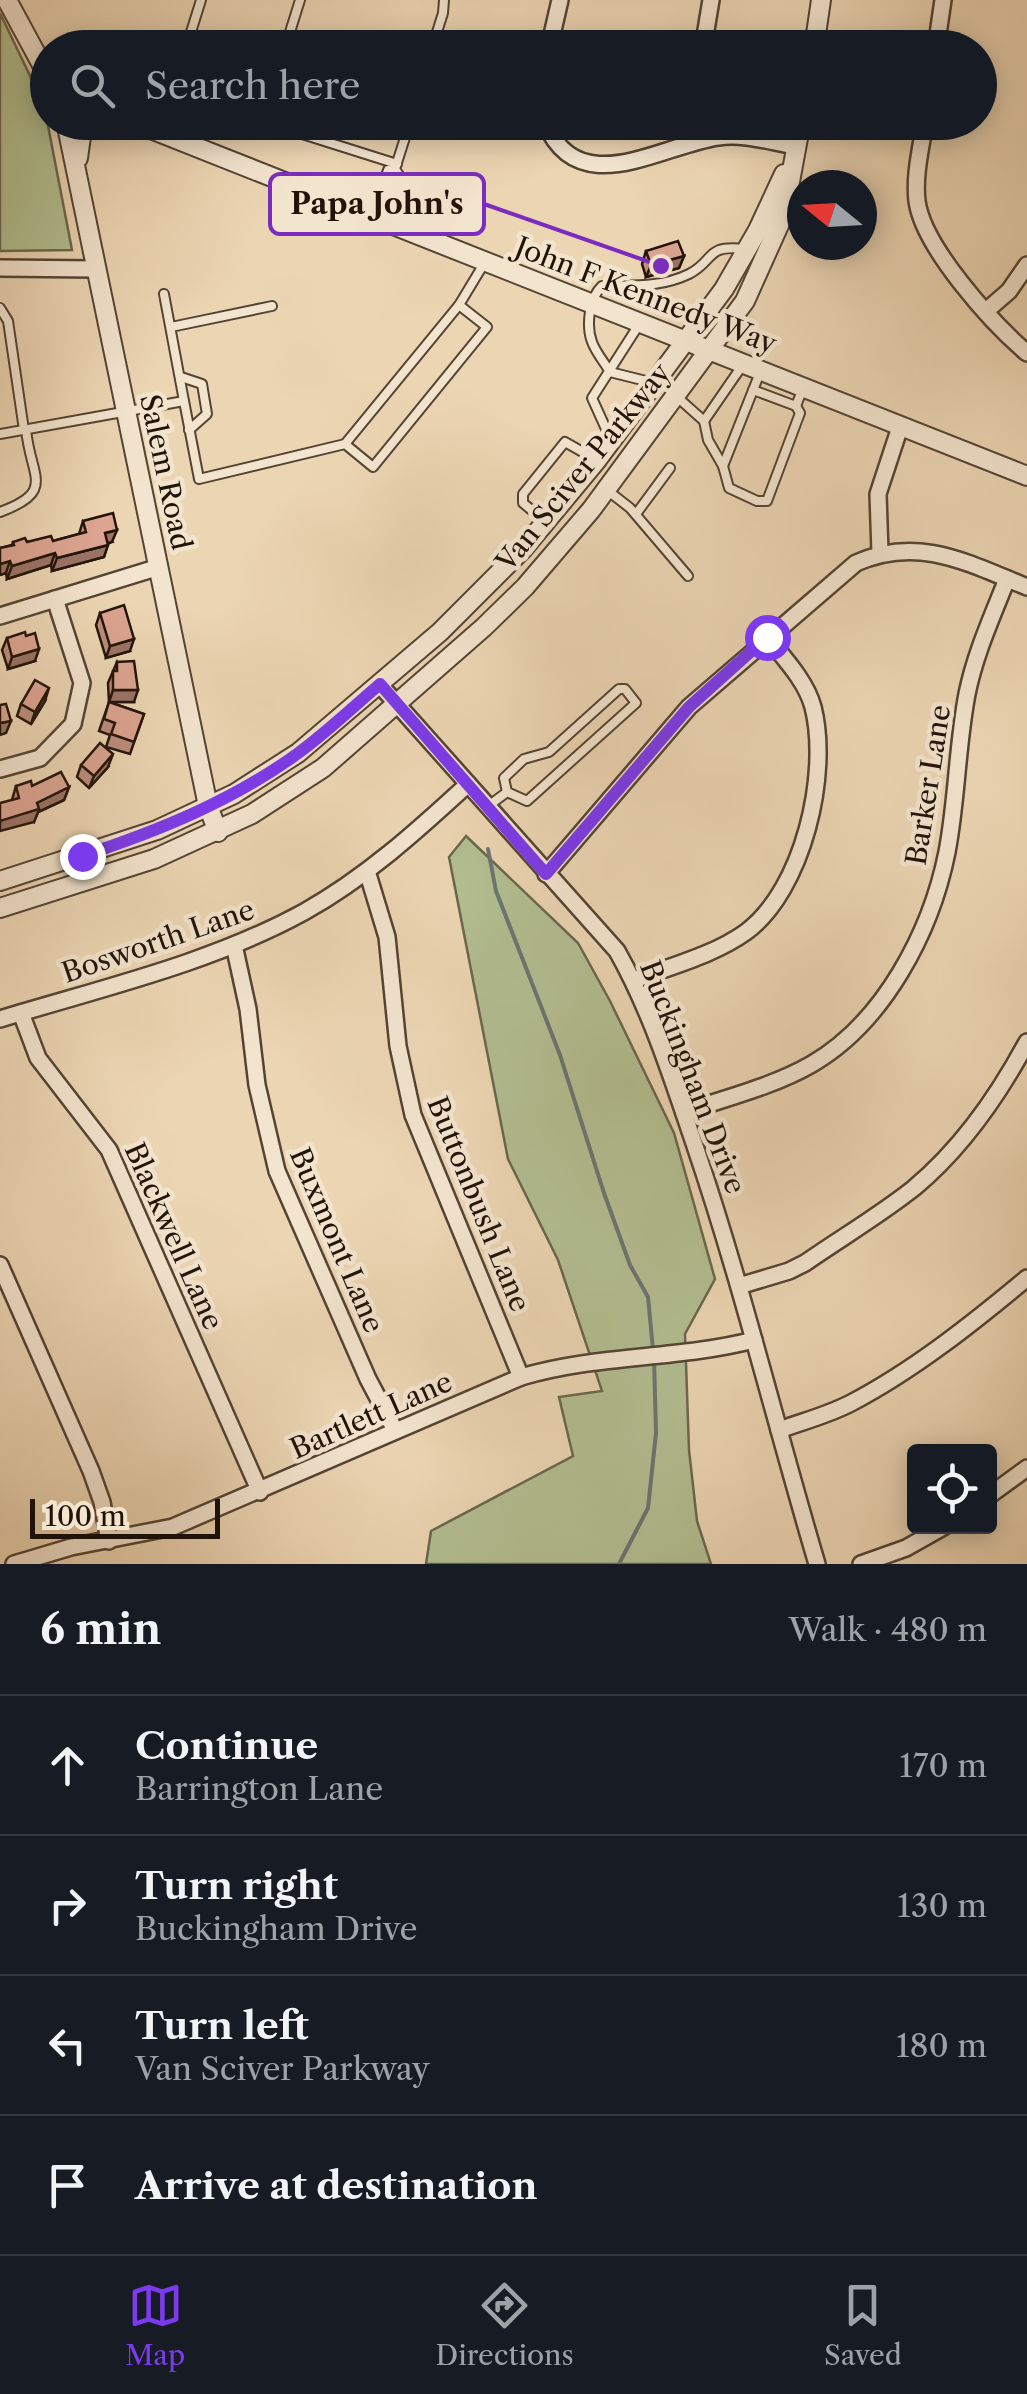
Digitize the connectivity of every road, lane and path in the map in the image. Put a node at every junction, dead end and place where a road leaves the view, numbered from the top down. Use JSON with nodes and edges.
{"nodes":[{"id":1,"x":7,"y":0,"type":"edge"},
{"id":2,"x":201,"y":0,"type":"edge"},
{"id":3,"x":300,"y":0,"type":"edge"},
{"id":4,"x":444,"y":0,"type":"edge"},
{"id":5,"x":560,"y":0,"type":"edge"},
{"id":6,"x":711,"y":0,"type":"edge"},
{"id":7,"x":821,"y":0,"type":"edge"},
{"id":8,"x":944,"y":0,"type":"edge"},
{"id":9,"x":192,"y":30,"type":"edge"},
{"id":10,"x":291,"y":30,"type":"edge"},
{"id":11,"x":438,"y":30,"type":"edge"},
{"id":12,"x":553,"y":30,"type":"edge"},
{"id":13,"x":706,"y":30,"type":"edge"},
{"id":14,"x":817,"y":30,"type":"edge"},
{"id":15,"x":939,"y":30,"type":"edge"},
{"id":16,"x":30,"y":43,"type":"edge"},
{"id":17,"x":70,"y":140,"type":"edge"},
{"id":18,"x":79,"y":140,"type":"edge"},
{"id":19,"x":184,"y":140,"type":"edge"},
{"id":20,"x":317,"y":140,"type":"edge"},
{"id":21,"x":404,"y":140,"type":"edge"},
{"id":22,"x":554,"y":140,"type":"edge"},
{"id":23,"x":684,"y":140,"type":"edge"},
{"id":24,"x":755,"y":140,"type":"edge"},
{"id":25,"x":797,"y":140,"type":"edge"},
{"id":26,"x":922,"y":140,"type":"edge"},
{"id":27,"x":796,"y":146,"type":"junction"},
{"id":28,"x":396,"y":167,"type":"junction"},
{"id":29,"x":80,"y":194,"type":"junction"},
{"id":30,"x":381,"y":210,"type":"junction"},
{"id":31,"x":748,"y":250,"type":"junction"},
{"id":32,"x":484,"y":262,"type":"junction"},
{"id":33,"x":1027,"y":265,"type":"edge"},
{"id":34,"x":0,"y":268,"type":"edge"},
{"id":35,"x":94,"y":269,"type":"junction"},
{"id":36,"x":164,"y":294,"type":"dead end"},
{"id":37,"x":590,"y":304,"type":"junction"},
{"id":38,"x":459,"y":305,"type":"junction"},
{"id":39,"x":272,"y":306,"type":"dead end"},
{"id":40,"x":0,"y":308,"type":"edge"},
{"id":41,"x":986,"y":311,"type":"junction"},
{"id":42,"x":640,"y":323,"type":"junction"},
{"id":43,"x":170,"y":327,"type":"junction"},
{"id":44,"x":685,"y":341,"type":"junction"},
{"id":45,"x":710,"y":350,"type":"junction"},
{"id":46,"x":1027,"y":353,"type":"edge"},
{"id":47,"x":752,"y":367,"type":"junction"},
{"id":48,"x":610,"y":372,"type":"junction"},
{"id":49,"x":180,"y":377,"type":"junction"},
{"id":50,"x":654,"y":382,"type":"junction"},
{"id":51,"x":803,"y":386,"type":"junction"},
{"id":52,"x":753,"y":390,"type":"junction"},
{"id":53,"x":676,"y":396,"type":"junction"},
{"id":54,"x":184,"y":401,"type":"junction"},
{"id":55,"x":796,"y":406,"type":"junction"},
{"id":56,"x":125,"y":411,"type":"junction"},
{"id":57,"x":704,"y":421,"type":"junction"},
{"id":58,"x":900,"y":427,"type":"junction"},
{"id":59,"x":25,"y":430,"type":"junction"},
{"id":60,"x":189,"y":430,"type":"junction"},
{"id":61,"x":0,"y":434,"type":"edge"},
{"id":62,"x":611,"y":440,"type":"junction"},
{"id":63,"x":344,"y":444,"type":"junction"},
{"id":64,"x":596,"y":460,"type":"junction"},
{"id":65,"x":722,"y":466,"type":"junction"},
{"id":66,"x":670,"y":468,"type":"dead end"},
{"id":67,"x":1027,"y":476,"type":"edge"},
{"id":68,"x":607,"y":490,"type":"junction"},
{"id":69,"x":0,"y":512,"type":"edge"},
{"id":70,"x":636,"y":514,"type":"junction"},
{"id":71,"x":546,"y":522,"type":"junction"},
{"id":72,"x":880,"y":553,"type":"junction"},
{"id":73,"x":159,"y":567,"type":"junction"},
{"id":74,"x":688,"y":576,"type":"dead end"},
{"id":75,"x":1007,"y":579,"type":"junction"},
{"id":76,"x":1027,"y":588,"type":"edge"},
{"id":77,"x":55,"y":599,"type":"junction"},
{"id":78,"x":0,"y":616,"type":"edge"},
{"id":79,"x":767,"y":637,"type":"junction"},
{"id":80,"x":380,"y":684,"type":"junction"},
{"id":81,"x":397,"y":706,"type":"junction"},
{"id":82,"x":0,"y":769,"type":"edge"},
{"id":83,"x":468,"y":784,"type":"junction"},
{"id":84,"x":507,"y":792,"type":"junction"},
{"id":85,"x":208,"y":806,"type":"junction"},
{"id":86,"x":487,"y":807,"type":"junction"},
{"id":87,"x":218,"y":832,"type":"junction"},
{"id":88,"x":367,"y":871,"type":"junction"},
{"id":89,"x":546,"y":874,"type":"junction"},
{"id":90,"x":0,"y":881,"type":"edge"},
{"id":91,"x":0,"y":908,"type":"edge"},
{"id":92,"x":234,"y":945,"type":"junction"},
{"id":93,"x":634,"y":980,"type":"junction"},
{"id":94,"x":22,"y":1013,"type":"junction"},
{"id":95,"x":0,"y":1020,"type":"edge"},
{"id":96,"x":1027,"y":1042,"type":"edge"},
{"id":97,"x":684,"y":1112,"type":"junction"},
{"id":98,"x":0,"y":1265,"type":"edge"},
{"id":99,"x":1027,"y":1278,"type":"edge"},
{"id":100,"x":739,"y":1286,"type":"junction"},
{"id":101,"x":754,"y":1340,"type":"junction"},
{"id":102,"x":520,"y":1376,"type":"junction"},
{"id":103,"x":395,"y":1430,"type":"junction"},
{"id":104,"x":780,"y":1430,"type":"junction"},
{"id":105,"x":1027,"y":1468,"type":"edge"},
{"id":106,"x":997,"y":1490,"type":"edge"},
{"id":107,"x":260,"y":1492,"type":"junction"},
{"id":108,"x":931,"y":1534,"type":"edge"},
{"id":109,"x":110,"y":1541,"type":"junction"},
{"id":110,"x":14,"y":1564,"type":"edge"},
{"id":111,"x":817,"y":1564,"type":"edge"},
{"id":112,"x":861,"y":1564,"type":"edge"}],
"edges":[{"from":1,"to":16,"type":"street"},
{"from":2,"to":9,"type":"lane"},
{"from":3,"to":10,"type":"lane"},
{"from":4,"to":11,"type":"lane"},
{"from":5,"to":12,"type":"street"},
{"from":6,"to":13,"type":"street"},
{"from":7,"to":14,"type":"street"},
{"from":8,"to":15,"type":"street"},
{"from":17,"to":29,"type":"street","name":"Salem Road"},
{"from":18,"to":29,"type":"street"},
{"from":19,"to":30,"type":"street","name":"John F Kennedy Way"},
{"from":20,"to":28,"type":"lane"},
{"from":21,"to":28,"type":"lane"},
{"from":22,"to":23,"type":"street"},
{"from":24,"to":27,"type":"street"},
{"from":25,"to":27,"type":"street","name":"Van Sciver Parkway"},
{"from":26,"to":41,"type":"street"},
{"from":27,"to":31,"type":"street","name":"Van Sciver Parkway"},
{"from":27,"to":45,"type":"street","name":"Van Sciver Parkway"},
{"from":28,"to":30,"type":"lane"},
{"from":29,"to":35,"type":"street","name":"Salem Road"},
{"from":30,"to":32,"type":"street","name":"John F Kennedy Way"},
{"from":31,"to":37,"type":"lane"},
{"from":31,"to":44,"type":"street","name":"Van Sciver Parkway"},
{"from":32,"to":37,"type":"street","name":"John F Kennedy Way"},
{"from":32,"to":38,"type":"lane"},
{"from":33,"to":41,"type":"street"},
{"from":34,"to":35,"type":"street"},
{"from":35,"to":56,"type":"street","name":"Salem Road"},
{"from":36,"to":43,"type":"lane"},
{"from":37,"to":42,"type":"street","name":"John F Kennedy Way"},
{"from":37,"to":48,"type":"lane"},
{"from":38,"to":63,"type":"lane"},
{"from":38,"to":63,"type":"lane"},
{"from":39,"to":43,"type":"lane"},
{"from":40,"to":59,"type":"lane"},
{"from":41,"to":46,"type":"street"},
{"from":42,"to":44,"type":"street","name":"John F Kennedy Way"},
{"from":42,"to":48,"type":"lane"},
{"from":43,"to":49,"type":"lane"},
{"from":44,"to":45,"type":"street","name":"John F Kennedy Way"},
{"from":44,"to":50,"type":"street","name":"Van Sciver Parkway"},
{"from":45,"to":47,"type":"street","name":"John F Kennedy Way"},
{"from":45,"to":53,"type":"street","name":"Van Sciver Parkway"},
{"from":47,"to":51,"type":"street","name":"John F Kennedy Way"},
{"from":47,"to":52,"type":"lane"},
{"from":47,"to":57,"type":"lane"},
{"from":48,"to":50,"type":"lane"},
{"from":48,"to":62,"type":"lane"},
{"from":49,"to":54,"type":"lane"},
{"from":49,"to":60,"type":"lane"},
{"from":50,"to":62,"type":"street","name":"Van Sciver Parkway"},
{"from":51,"to":55,"type":"lane"},
{"from":51,"to":58,"type":"street","name":"John F Kennedy Way"},
{"from":52,"to":55,"type":"lane"},
{"from":52,"to":65,"type":"lane"},
{"from":53,"to":57,"type":"lane"},
{"from":53,"to":68,"type":"street","name":"Van Sciver Parkway"},
{"from":54,"to":56,"type":"lane"},
{"from":54,"to":60,"type":"lane"},
{"from":55,"to":65,"type":"lane"},
{"from":56,"to":59,"type":"lane"},
{"from":56,"to":73,"type":"street","name":"Salem Road"},
{"from":57,"to":65,"type":"lane"},
{"from":58,"to":67,"type":"street","name":"John F Kennedy Way"},
{"from":58,"to":72,"type":"street"},
{"from":59,"to":61,"type":"lane"},
{"from":59,"to":69,"type":"lane"},
{"from":60,"to":63,"type":"lane"},
{"from":62,"to":64,"type":"street","name":"Van Sciver Parkway"},
{"from":64,"to":71,"type":"street","name":"Van Sciver Parkway"},
{"from":64,"to":71,"type":"lane"},
{"from":66,"to":70,"type":"lane"},
{"from":68,"to":70,"type":"lane"},
{"from":68,"to":81,"type":"street","name":"Van Sciver Parkway"},
{"from":70,"to":74,"type":"lane"},
{"from":71,"to":80,"type":"street","name":"Van Sciver Parkway"},
{"from":72,"to":75,"type":"street"},
{"from":72,"to":79,"type":"street"},
{"from":73,"to":77,"type":"street"},
{"from":73,"to":85,"type":"street","name":"Salem Road"},
{"from":75,"to":76,"type":"street"},
{"from":75,"to":97,"type":"street","name":"Barker Lane"},
{"from":77,"to":78,"type":"street"},
{"from":77,"to":82,"type":"street"},
{"from":79,"to":89,"type":"street"},
{"from":79,"to":93,"type":"street"},
{"from":80,"to":81,"type":"street","name":"Buckingham Drive"},
{"from":80,"to":85,"type":"street","name":"Van Sciver Parkway"},
{"from":81,"to":83,"type":"street","name":"Buckingham Drive"},
{"from":81,"to":87,"type":"street","name":"Van Sciver Parkway"},
{"from":83,"to":86,"type":"street","name":"Buckingham Drive"},
{"from":83,"to":88,"type":"street","name":"Bosworth Lane"},
{"from":84,"to":84,"type":"lane"},
{"from":84,"to":86,"type":"lane"},
{"from":85,"to":87,"type":"street","name":"Salem Road"},
{"from":85,"to":90,"type":"street","name":"Van Sciver Parkway"},
{"from":86,"to":89,"type":"street","name":"Buckingham Drive"},
{"from":87,"to":91,"type":"street","name":"Van Sciver Parkway"},
{"from":88,"to":92,"type":"street","name":"Bosworth Lane"},
{"from":88,"to":102,"type":"street","name":"Buttonbush Lane"},
{"from":89,"to":93,"type":"street","name":"Buckingham Drive"},
{"from":92,"to":94,"type":"street","name":"Bosworth Lane"},
{"from":92,"to":103,"type":"street","name":"Buxmont Lane"},
{"from":93,"to":97,"type":"street","name":"Buckingham Drive"},
{"from":94,"to":95,"type":"street","name":"Bosworth Lane"},
{"from":94,"to":107,"type":"street","name":"Blackwell Lane"},
{"from":96,"to":100,"type":"street"},
{"from":97,"to":100,"type":"street","name":"Buckingham Drive"},
{"from":98,"to":109,"type":"street"},
{"from":99,"to":104,"type":"street"},
{"from":100,"to":101,"type":"street","name":"Buckingham Drive"},
{"from":101,"to":102,"type":"street","name":"Bartlett Lane"},
{"from":101,"to":104,"type":"street","name":"Buckingham Drive"},
{"from":102,"to":103,"type":"street","name":"Bartlett Lane"},
{"from":103,"to":107,"type":"street","name":"Bartlett Lane"},
{"from":104,"to":111,"type":"street","name":"Buckingham Drive"},
{"from":105,"to":106,"type":"street"},
{"from":107,"to":109,"type":"street","name":"Bartlett Lane"},
{"from":108,"to":112,"type":"street"},
{"from":109,"to":110,"type":"street","name":"Bartlett Lane"}]}
